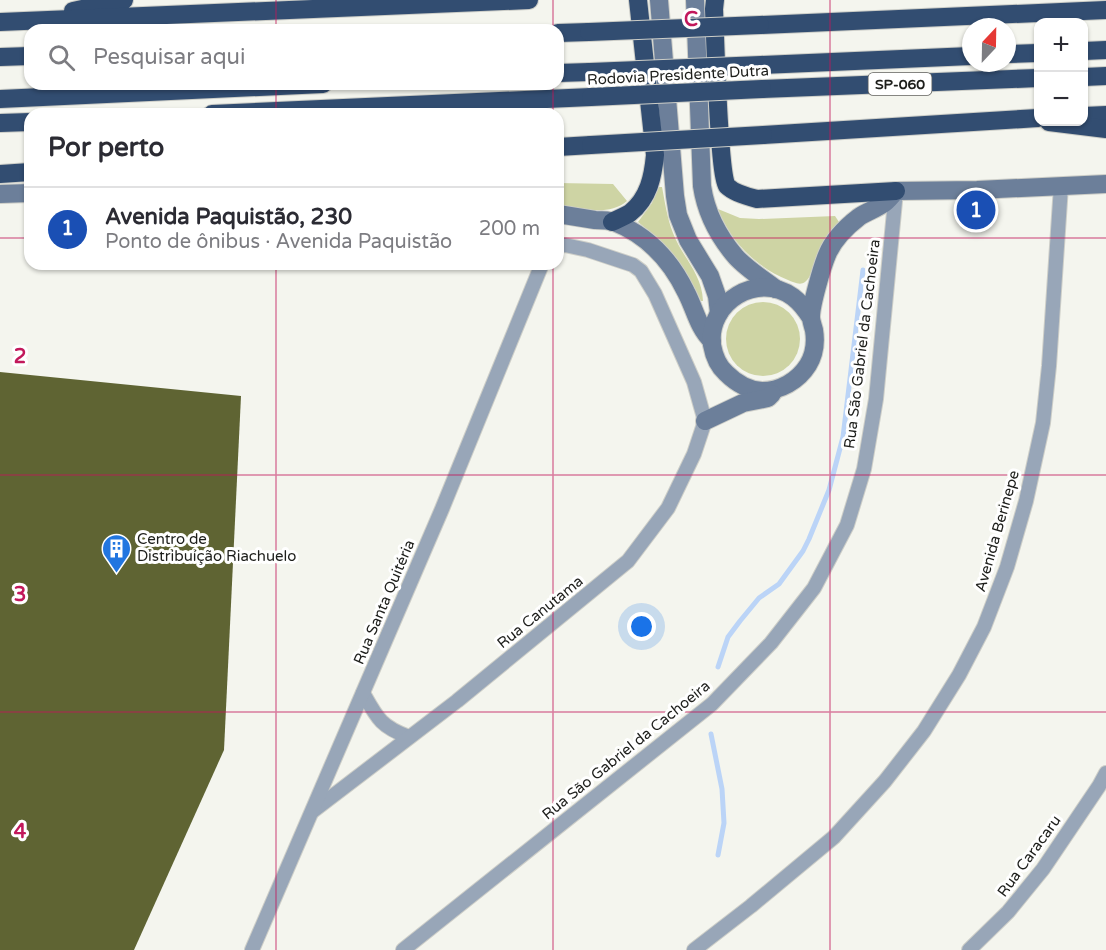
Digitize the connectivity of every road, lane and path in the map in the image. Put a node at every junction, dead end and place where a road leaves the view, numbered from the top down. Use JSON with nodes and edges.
{"nodes":[{"id":1,"x":124,"y":0,"type":"edge"},
{"id":2,"x":530,"y":0,"type":"edge"},
{"id":3,"x":638,"y":0,"type":"edge"},
{"id":4,"x":659,"y":0,"type":"edge"},
{"id":5,"x":695,"y":0,"type":"edge"},
{"id":6,"x":715,"y":0,"type":"edge"},
{"id":7,"x":1106,"y":10,"type":"edge"},
{"id":8,"x":23,"y":21,"type":"junction"},
{"id":9,"x":0,"y":22,"type":"edge"},
{"id":10,"x":564,"y":33,"type":"edge"},
{"id":11,"x":1106,"y":50,"type":"edge"},
{"id":12,"x":1088,"y":51,"type":"edge"},
{"id":13,"x":1034,"y":53,"type":"edge"},
{"id":14,"x":1016,"y":54,"type":"edge"},
{"id":15,"x":24,"y":56,"type":"edge"},
{"id":16,"x":962,"y":56,"type":"edge"},
{"id":17,"x":0,"y":57,"type":"edge"},
{"id":18,"x":564,"y":74,"type":"edge"},
{"id":19,"x":1106,"y":76,"type":"edge"},
{"id":20,"x":1088,"y":77,"type":"edge"},
{"id":21,"x":1034,"y":78,"type":"edge"},
{"id":22,"x":194,"y":90,"type":"edge"},
{"id":23,"x":0,"y":99,"type":"edge"},
{"id":24,"x":346,"y":108,"type":"edge"},
{"id":25,"x":1106,"y":115,"type":"edge"},
{"id":26,"x":1088,"y":116,"type":"edge"},
{"id":27,"x":1034,"y":119,"type":"edge"},
{"id":28,"x":24,"y":122,"type":"edge"},
{"id":29,"x":0,"y":123,"type":"edge"},
{"id":30,"x":1082,"y":126,"type":"edge"},
{"id":31,"x":1106,"y":129,"type":"edge"},
{"id":32,"x":564,"y":147,"type":"edge"},
{"id":33,"x":24,"y":172,"type":"edge"},
{"id":34,"x":0,"y":174,"type":"edge"},
{"id":35,"x":1106,"y":184,"type":"edge"},
{"id":36,"x":1061,"y":186,"type":"junction"},
{"id":37,"x":896,"y":191,"type":"junction"},
{"id":38,"x":24,"y":193,"type":"edge"},
{"id":39,"x":0,"y":194,"type":"edge"},
{"id":40,"x":564,"y":215,"type":"edge"},
{"id":41,"x":612,"y":222,"type":"junction"},
{"id":42,"x":564,"y":245,"type":"edge"},
{"id":43,"x":540,"y":270,"type":"edge"},
{"id":44,"x":776,"y":289,"type":"junction"},
{"id":45,"x":719,"y":313,"type":"junction"},
{"id":46,"x":811,"y":318,"type":"junction"},
{"id":47,"x":712,"y":341,"type":"junction"},
{"id":48,"x":782,"y":387,"type":"junction"},
{"id":49,"x":705,"y":421,"type":"junction"},
{"id":50,"x":363,"y":693,"type":"junction"},
{"id":51,"x":409,"y":737,"type":"junction"},
{"id":52,"x":1106,"y":773,"type":"edge"},
{"id":53,"x":313,"y":811,"type":"junction"},
{"id":54,"x":252,"y":950,"type":"edge"},
{"id":55,"x":403,"y":950,"type":"edge"},
{"id":56,"x":694,"y":950,"type":"edge"},
{"id":57,"x":969,"y":950,"type":"edge"}],
"edges":[{"from":1,"to":8,"type":"highway"},
{"from":2,"to":8,"type":"highway"},
{"from":3,"to":41,"type":"highway"},
{"from":4,"to":45,"type":"main road"},
{"from":5,"to":44,"type":"main road"},
{"from":6,"to":37,"type":"highway"},
{"from":7,"to":10,"type":"highway","bridge":true},
{"from":8,"to":9,"type":"highway"},
{"from":11,"to":12,"type":"highway"},
{"from":13,"to":14,"type":"highway"},
{"from":15,"to":17,"type":"highway"},
{"from":16,"to":18,"type":"highway","name":"Rodovia Presidente Dutra","number":"SP-060","bridge":true},
{"from":19,"to":20,"type":"highway"},
{"from":21,"to":24,"type":"highway","name":"Rodovia Presidente Dutra","number":"SP-060","bridge":true},
{"from":22,"to":23,"type":"highway"},
{"from":25,"to":26,"type":"highway"},
{"from":27,"to":32,"type":"highway","bridge":true},
{"from":28,"to":29,"type":"highway"},
{"from":30,"to":31,"type":"highway"},
{"from":33,"to":34,"type":"highway"},
{"from":35,"to":36,"type":"main road"},
{"from":36,"to":37,"type":"main road"},
{"from":36,"to":56,"type":"street","name":"Avenida Berinepe"},
{"from":37,"to":46,"type":"main road"},
{"from":37,"to":55,"type":"street","name":"Rua São Gabriel da Cachoeira"},
{"from":38,"to":39,"type":"main road"},
{"from":40,"to":41,"type":"main road"},
{"from":41,"to":47,"type":"main road"},
{"from":42,"to":49,"type":"street"},
{"from":43,"to":50,"type":"street","name":"Rua Santa Quitéria"},
{"from":44,"to":45,"type":"main road"},
{"from":44,"to":46,"type":"main road"},
{"from":45,"to":47,"type":"main road"},
{"from":46,"to":48,"type":"main road"},
{"from":47,"to":48,"type":"main road"},
{"from":48,"to":49,"type":"main road"},
{"from":49,"to":51,"type":"street","name":"Rua Canutama"},
{"from":50,"to":51,"type":"street"},
{"from":50,"to":53,"type":"street","name":"Rua Santa Quitéria"},
{"from":51,"to":53,"type":"street","name":"Rua Canutama"},
{"from":52,"to":57,"type":"street","name":"Rua Caracaru"},
{"from":53,"to":54,"type":"street","name":"Rua Santa Quitéria"}]}
